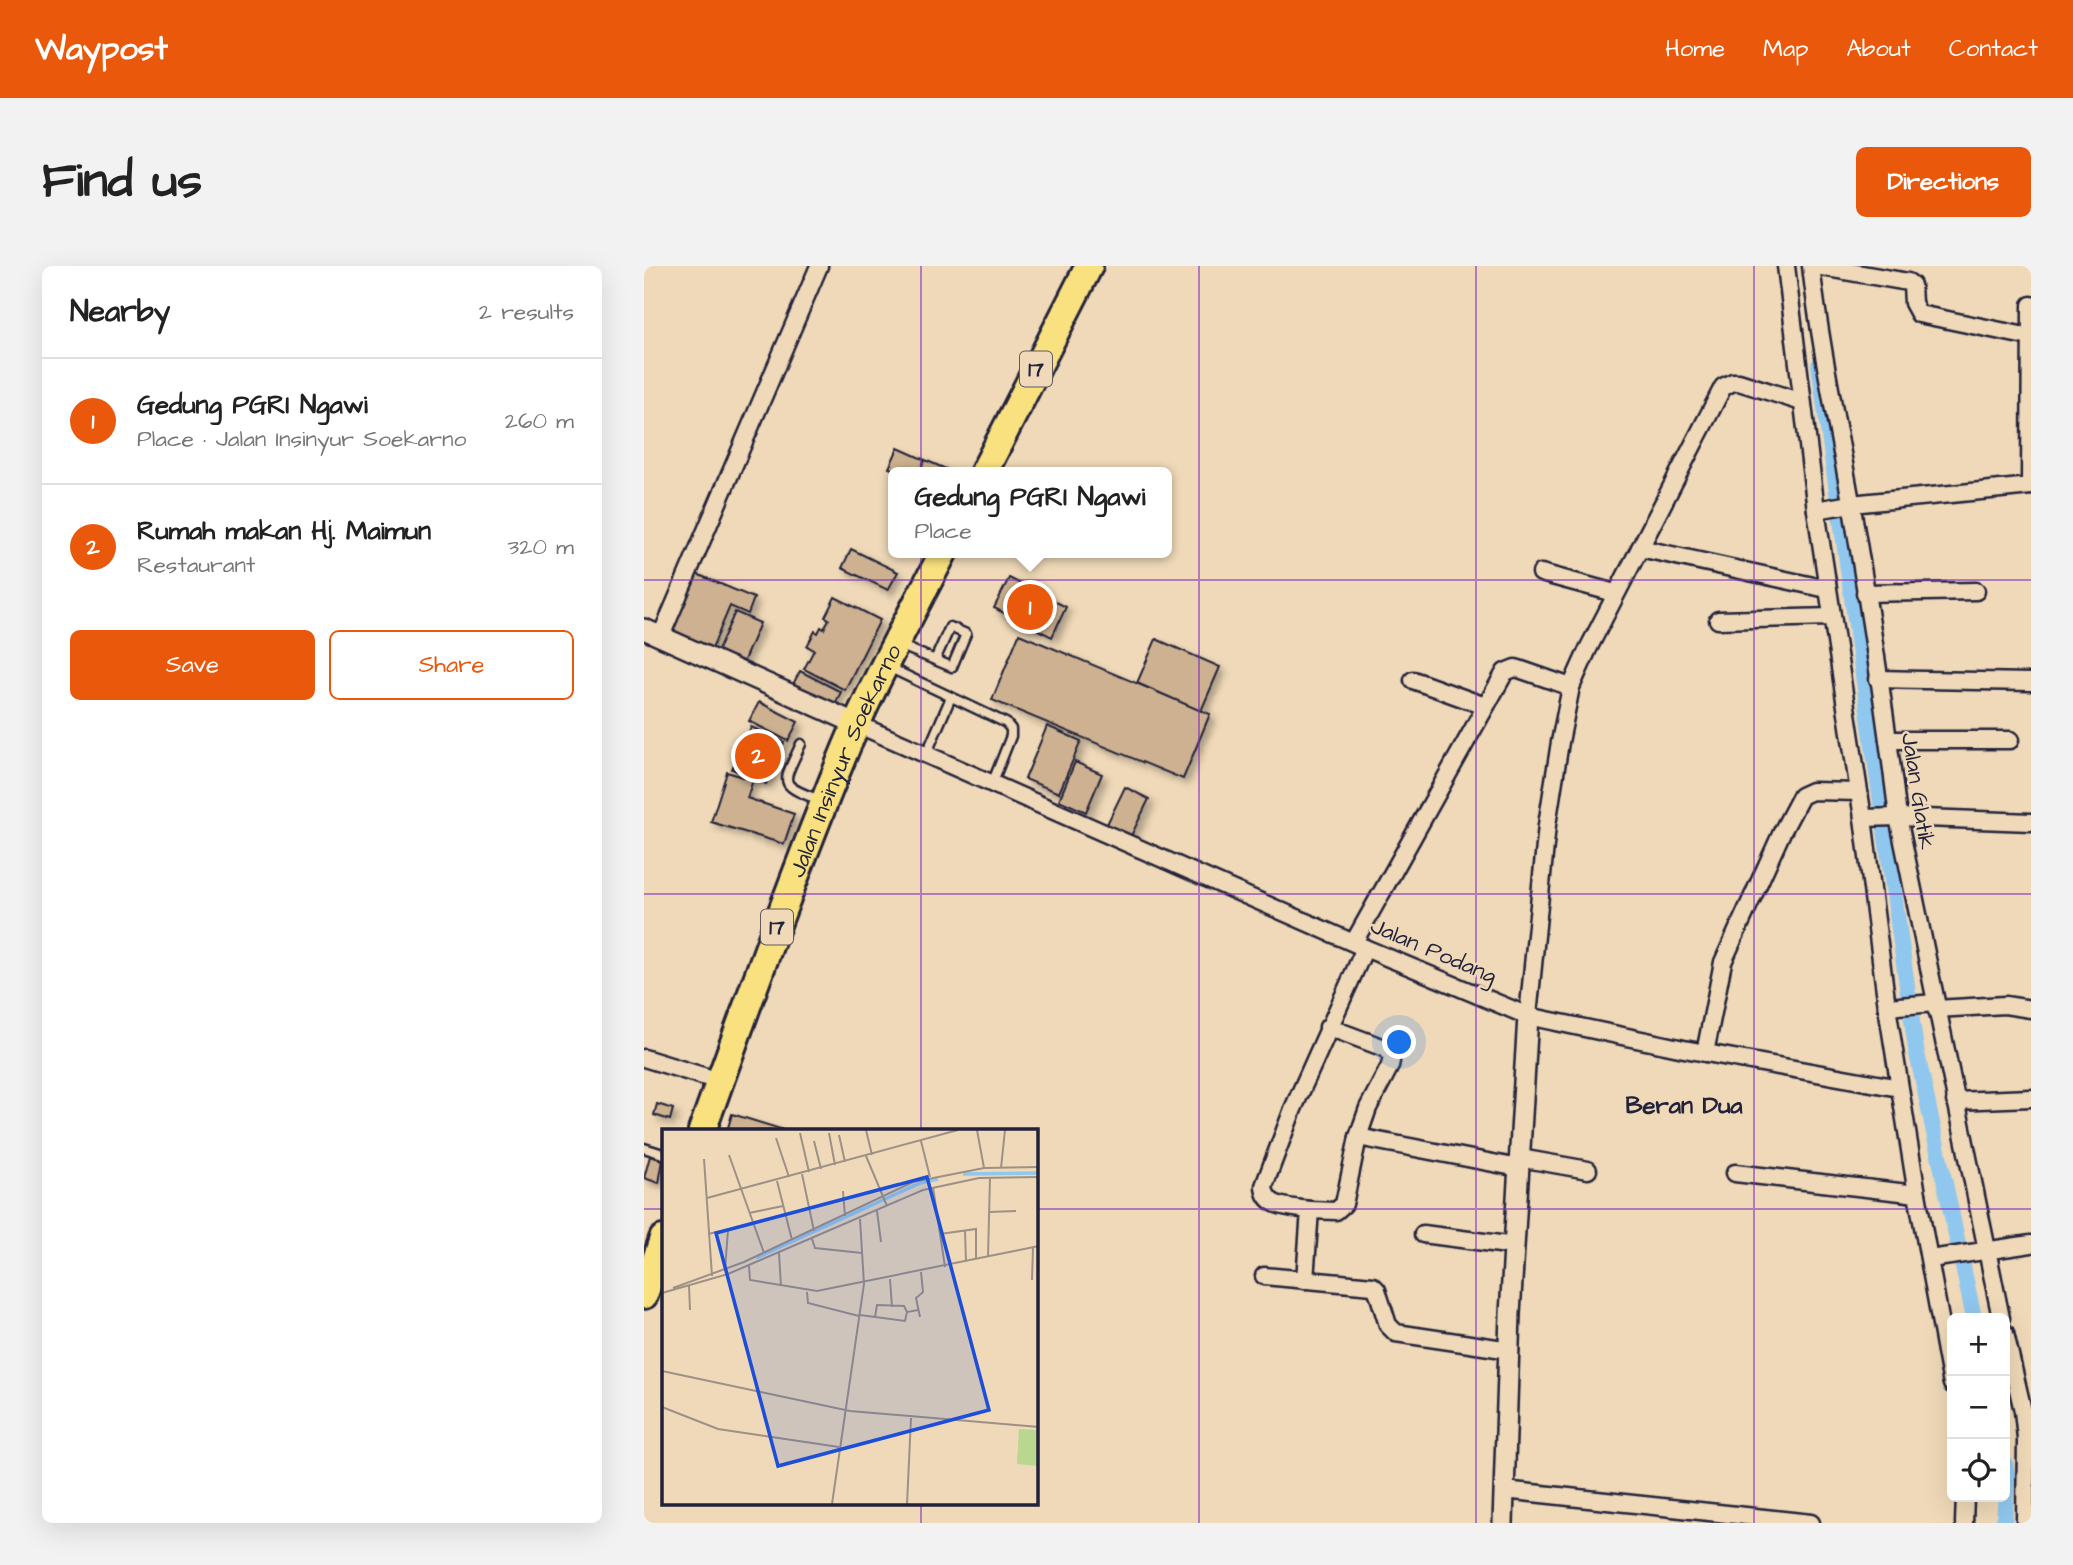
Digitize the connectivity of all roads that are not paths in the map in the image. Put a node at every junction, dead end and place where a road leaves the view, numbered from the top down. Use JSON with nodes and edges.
{"nodes":[{"id":1,"x":819,"y":266,"type":"edge"},
{"id":2,"x":1089,"y":266,"type":"edge"},
{"id":3,"x":1802,"y":270,"type":"edge"},
{"id":4,"x":2031,"y":305,"type":"edge"},
{"id":5,"x":2030,"y":337,"type":"edge"},
{"id":6,"x":1815,"y":378,"type":"junction"},
{"id":7,"x":1802,"y":402,"type":"junction"},
{"id":8,"x":987,"y":467,"type":"edge"},
{"id":9,"x":2030,"y":486,"type":"edge"},
{"id":10,"x":1835,"y":507,"type":"junction"},
{"id":11,"x":1640,"y":548,"type":"junction"},
{"id":12,"x":940,"y":558,"type":"edge"},
{"id":13,"x":1541,"y":573,"type":"dead end"},
{"id":14,"x":1827,"y":589,"type":"junction"},
{"id":15,"x":1976,"y":591,"type":"dead end"},
{"id":16,"x":1615,"y":593,"type":"junction"},
{"id":17,"x":1865,"y":593,"type":"junction"},
{"id":18,"x":1832,"y":617,"type":"junction"},
{"id":19,"x":1718,"y":620,"type":"dead end"},
{"id":20,"x":652,"y":632,"type":"edge"},
{"id":21,"x":891,"y":655,"type":"junction"},
{"id":22,"x":935,"y":660,"type":"junction"},
{"id":23,"x":1413,"y":680,"type":"dead end"},
{"id":24,"x":1878,"y":680,"type":"junction"},
{"id":25,"x":2031,"y":682,"type":"edge"},
{"id":26,"x":1571,"y":687,"type":"junction"},
{"id":27,"x":951,"y":697,"type":"junction"},
{"id":28,"x":1485,"y":706,"type":"junction"},
{"id":29,"x":857,"y":724,"type":"junction"},
{"id":30,"x":1888,"y":740,"type":"junction"},
{"id":31,"x":2010,"y":740,"type":"dead end"},
{"id":32,"x":801,"y":744,"type":"dead end"},
{"id":33,"x":926,"y":755,"type":"junction"},
{"id":34,"x":992,"y":784,"type":"junction"},
{"id":35,"x":1859,"y":792,"type":"junction"},
{"id":36,"x":825,"y":802,"type":"junction"},
{"id":37,"x":1881,"y":817,"type":"junction"},
{"id":38,"x":2031,"y":822,"type":"edge"},
{"id":39,"x":1360,"y":945,"type":"junction"},
{"id":40,"x":1931,"y":1005,"type":"junction"},
{"id":41,"x":1887,"y":1007,"type":"junction"},
{"id":42,"x":2031,"y":1009,"type":"edge"},
{"id":43,"x":1528,"y":1016,"type":"junction"},
{"id":44,"x":1328,"y":1027,"type":"junction"},
{"id":45,"x":1705,"y":1053,"type":"junction"},
{"id":46,"x":644,"y":1058,"type":"edge"},
{"id":47,"x":719,"y":1081,"type":"junction"},
{"id":48,"x":1899,"y":1088,"type":"junction"},
{"id":49,"x":2031,"y":1098,"type":"edge"},
{"id":50,"x":1955,"y":1101,"type":"junction"},
{"id":51,"x":703,"y":1129,"type":"edge"},
{"id":52,"x":1358,"y":1136,"type":"junction"},
{"id":53,"x":644,"y":1148,"type":"edge"},
{"id":54,"x":662,"y":1154,"type":"edge"},
{"id":55,"x":1519,"y":1163,"type":"junction"},
{"id":56,"x":1588,"y":1170,"type":"dead end"},
{"id":57,"x":1735,"y":1173,"type":"dead end"},
{"id":58,"x":1917,"y":1194,"type":"junction"},
{"id":59,"x":1311,"y":1210,"type":"junction"},
{"id":60,"x":1423,"y":1234,"type":"dead end"},
{"id":61,"x":662,"y":1243,"type":"edge"},
{"id":62,"x":2031,"y":1244,"type":"edge"},
{"id":63,"x":1515,"y":1247,"type":"junction"},
{"id":64,"x":1986,"y":1250,"type":"junction"},
{"id":65,"x":1930,"y":1259,"type":"junction"},
{"id":66,"x":1264,"y":1276,"type":"dead end"},
{"id":67,"x":1306,"y":1280,"type":"junction"},
{"id":68,"x":644,"y":1295,"type":"edge"},
{"id":69,"x":2000,"y":1313,"type":"edge"},
{"id":70,"x":1510,"y":1350,"type":"junction"},
{"id":71,"x":2010,"y":1355,"type":"edge"},
{"id":72,"x":1951,"y":1376,"type":"edge"},
{"id":73,"x":1504,"y":1490,"type":"junction"},
{"id":74,"x":1965,"y":1502,"type":"edge"},
{"id":75,"x":1695,"y":1517,"type":"edge"},
{"id":76,"x":1503,"y":1523,"type":"edge"},
{"id":77,"x":1811,"y":1523,"type":"edge"},
{"id":78,"x":1964,"y":1523,"type":"edge"},
{"id":79,"x":2025,"y":1523,"type":"edge"}],
"edges":[{"from":1,"to":20,"type":"street"},
{"from":2,"to":8,"type":"highway","number":"17"},
{"from":3,"to":5,"type":"street"},
{"from":3,"to":6,"type":"street"},
{"from":3,"to":6,"type":"street","name":"Jalan Glatik"},
{"from":4,"to":5,"type":"street"},
{"from":5,"to":9,"type":"street"},
{"from":6,"to":7,"type":"street"},
{"from":6,"to":10,"type":"street","name":"Jalan Glatik"},
{"from":7,"to":10,"type":"street"},
{"from":7,"to":11,"type":"street"},
{"from":9,"to":10,"type":"street"},
{"from":10,"to":14,"type":"street"},
{"from":10,"to":17,"type":"street","name":"Jalan Glatik"},
{"from":11,"to":14,"type":"street"},
{"from":11,"to":16,"type":"street"},
{"from":12,"to":21,"type":"highway","name":"Jalan Insinyur Soekarno","number":"17"},
{"from":13,"to":16,"type":"street"},
{"from":14,"to":18,"type":"street"},
{"from":15,"to":17,"type":"street"},
{"from":16,"to":26,"type":"street"},
{"from":17,"to":24,"type":"street","name":"Jalan Glatik"},
{"from":18,"to":19,"type":"street"},
{"from":18,"to":35,"type":"street"},
{"from":20,"to":29,"type":"street"},
{"from":21,"to":22,"type":"lane"},
{"from":21,"to":27,"type":"lane"},
{"from":21,"to":29,"type":"highway","name":"Jalan Insinyur Soekarno","number":"17"},
{"from":22,"to":22,"type":"lane"},
{"from":23,"to":28,"type":"street"},
{"from":24,"to":25,"type":"street"},
{"from":24,"to":30,"type":"street","name":"Jalan Glatik"},
{"from":26,"to":28,"type":"street"},
{"from":26,"to":43,"type":"street"},
{"from":27,"to":33,"type":"lane"},
{"from":27,"to":34,"type":"lane"},
{"from":28,"to":39,"type":"street"},
{"from":29,"to":33,"type":"street","name":"Jalan Podang"},
{"from":29,"to":36,"type":"highway","name":"Jalan Insinyur Soekarno","number":"17"},
{"from":30,"to":31,"type":"street"},
{"from":30,"to":37,"type":"street","name":"Jalan Glatik"},
{"from":32,"to":36,"type":"lane"},
{"from":33,"to":34,"type":"street","name":"Jalan Podang"},
{"from":34,"to":39,"type":"street","name":"Jalan Podang"},
{"from":35,"to":37,"type":"street"},
{"from":35,"to":45,"type":"street"},
{"from":36,"to":47,"type":"highway","name":"Jalan Insinyur Soekarno","number":"17"},
{"from":37,"to":38,"type":"street"},
{"from":37,"to":40,"type":"street","name":"Jalan Glatik"},
{"from":37,"to":41,"type":"street"},
{"from":39,"to":43,"type":"street","name":"Jalan Podang"},
{"from":39,"to":44,"type":"street"},
{"from":40,"to":41,"type":"street"},
{"from":40,"to":42,"type":"street"},
{"from":40,"to":50,"type":"street","name":"Jalan Glatik"},
{"from":41,"to":48,"type":"street"},
{"from":43,"to":45,"type":"street","name":"Jalan Podang"},
{"from":43,"to":55,"type":"street"},
{"from":44,"to":52,"type":"street"},
{"from":44,"to":59,"type":"street"},
{"from":45,"to":48,"type":"street","name":"Jalan Podang"},
{"from":46,"to":47,"type":"street"},
{"from":47,"to":51,"type":"highway","name":"Jalan Insinyur Soekarno","number":"17"},
{"from":48,"to":58,"type":"street"},
{"from":49,"to":50,"type":"street"},
{"from":50,"to":64,"type":"street","name":"Jalan Glatik"},
{"from":52,"to":55,"type":"street"},
{"from":52,"to":59,"type":"street"},
{"from":53,"to":54,"type":"lane"},
{"from":55,"to":56,"type":"street"},
{"from":55,"to":63,"type":"street"},
{"from":57,"to":58,"type":"street"},
{"from":58,"to":65,"type":"street"},
{"from":59,"to":67,"type":"street"},
{"from":60,"to":63,"type":"street"},
{"from":61,"to":68,"type":"highway"},
{"from":62,"to":64,"type":"street"},
{"from":63,"to":70,"type":"street"},
{"from":64,"to":65,"type":"street"},
{"from":64,"to":69,"type":"street","name":"Jalan Glatik"},
{"from":65,"to":72,"type":"street"},
{"from":66,"to":67,"type":"street"},
{"from":67,"to":70,"type":"street"},
{"from":70,"to":73,"type":"street"},
{"from":71,"to":79,"type":"street"},
{"from":73,"to":75,"type":"street"},
{"from":73,"to":76,"type":"street"},
{"from":74,"to":78,"type":"street"},
{"from":75,"to":77,"type":"street"}]}
